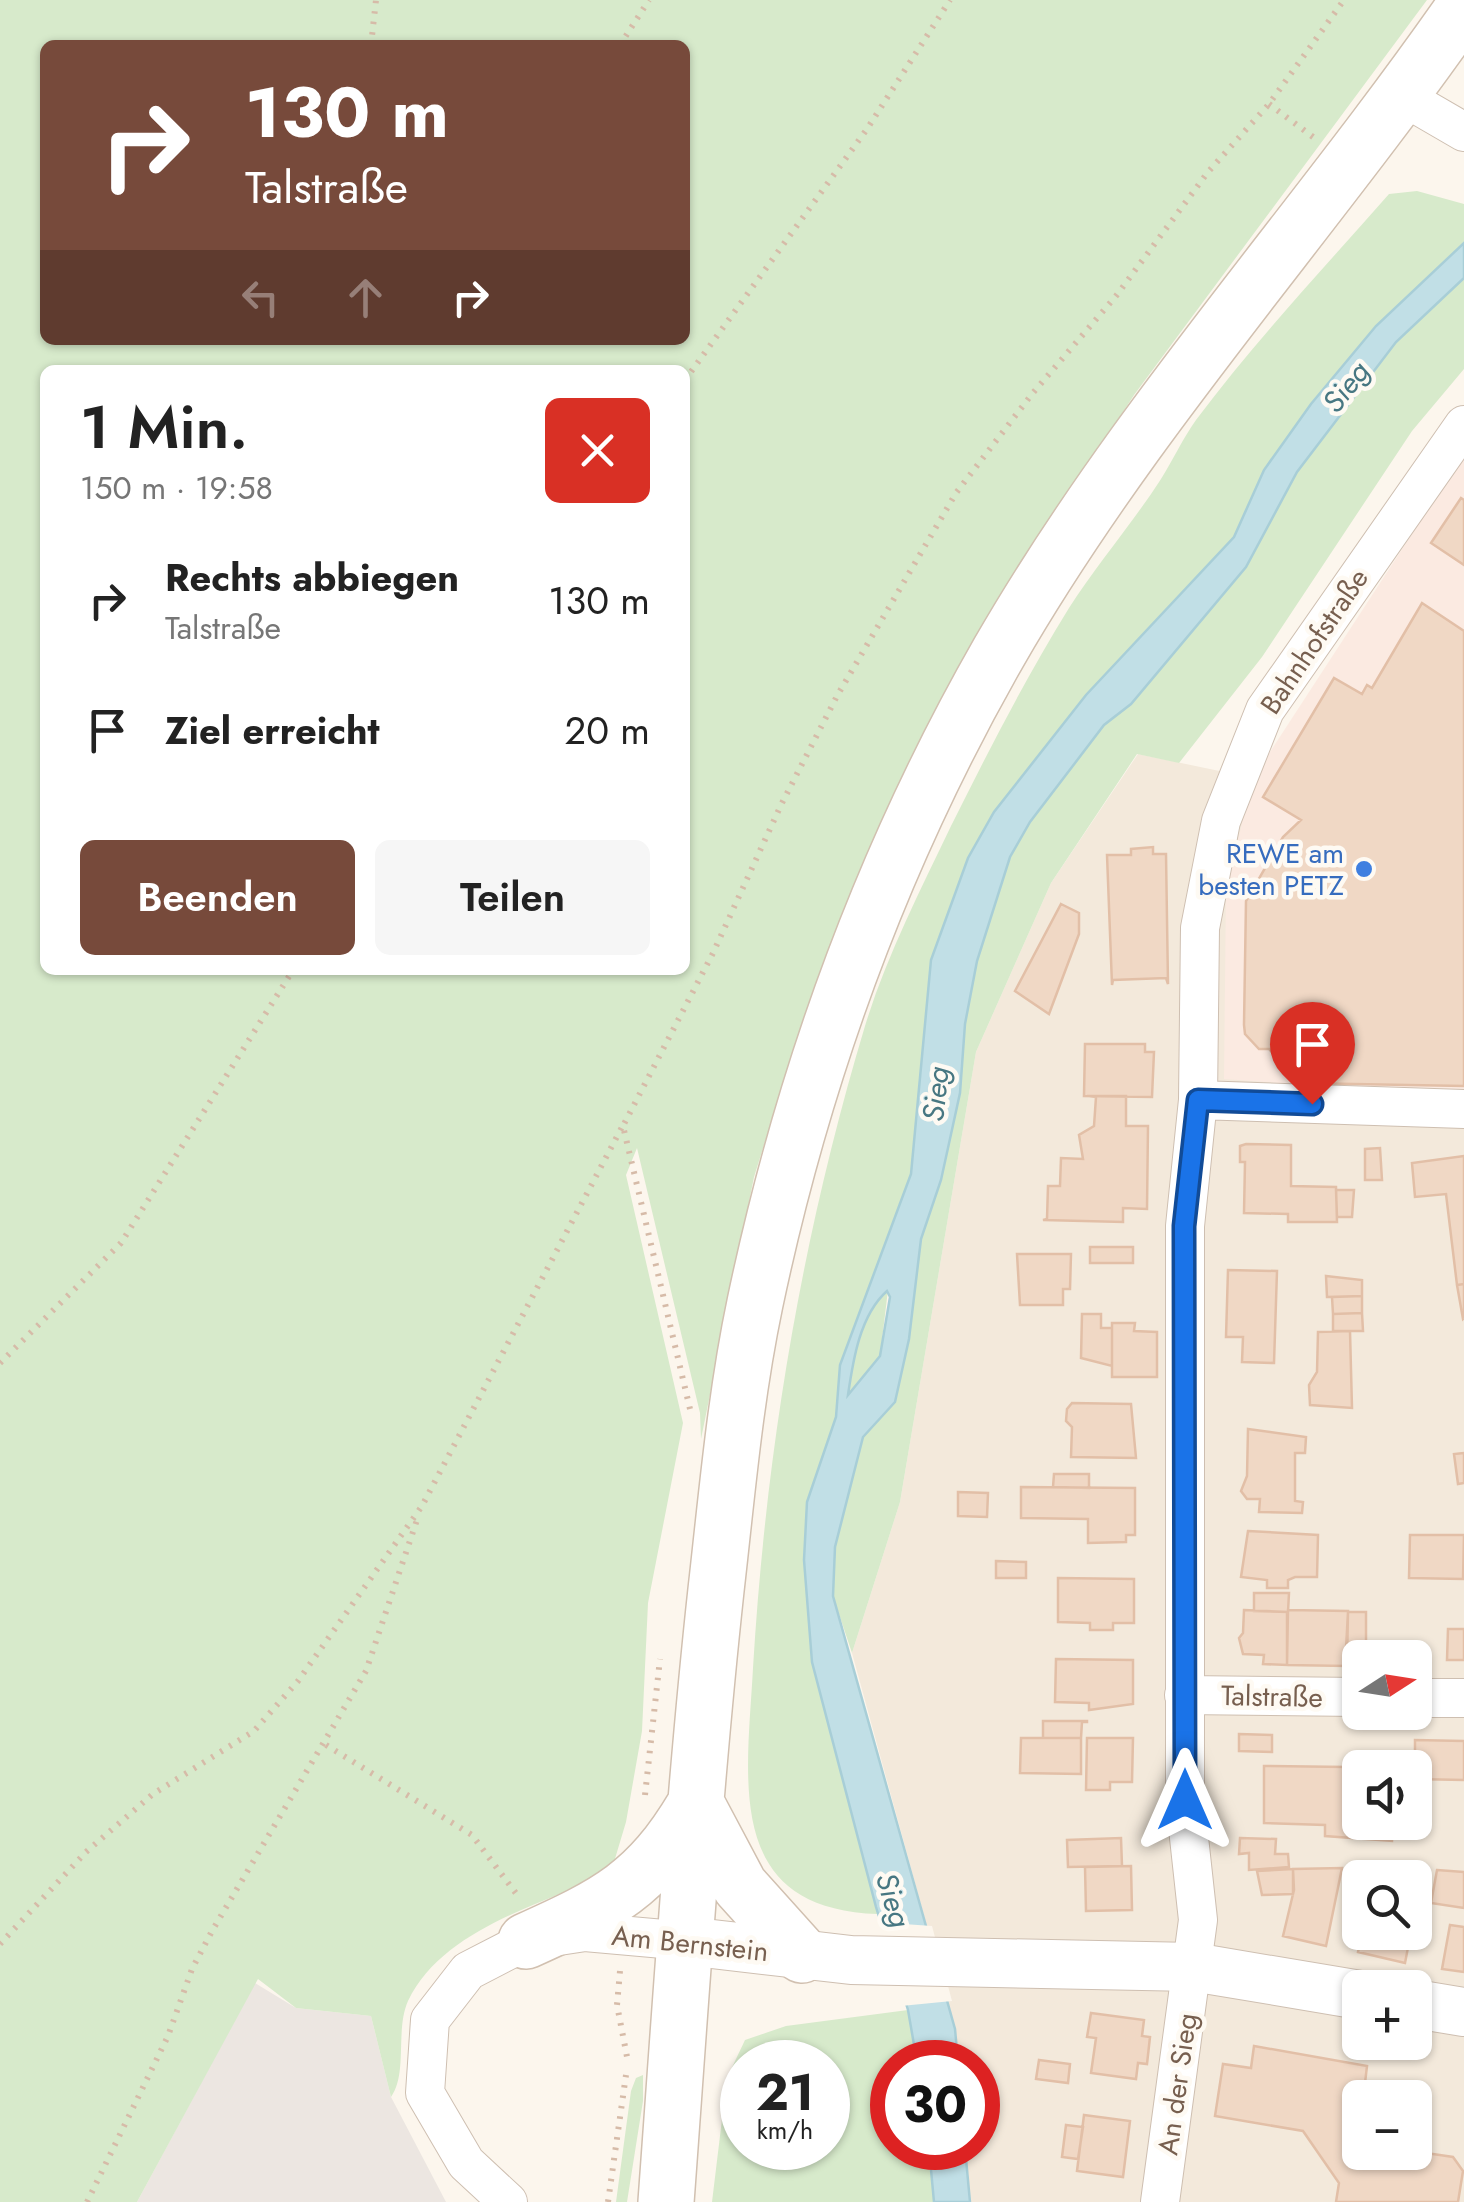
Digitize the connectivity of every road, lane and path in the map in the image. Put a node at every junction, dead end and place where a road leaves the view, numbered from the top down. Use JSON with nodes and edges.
{"nodes":[{"id":1,"x":376,"y":0,"type":"edge"},
{"id":2,"x":649,"y":0,"type":"edge"},
{"id":3,"x":950,"y":0,"type":"edge"},
{"id":4,"x":1464,"y":8,"type":"edge"},
{"id":5,"x":371,"y":40,"type":"edge"},
{"id":6,"x":623,"y":40,"type":"edge"},
{"id":7,"x":1402,"y":96,"type":"junction"},
{"id":8,"x":1464,"y":132,"type":"edge"},
{"id":9,"x":690,"y":373,"type":"edge"},
{"id":10,"x":1464,"y":425,"type":"edge"},
{"id":11,"x":290,"y":975,"type":"edge"},
{"id":12,"x":1198,"y":1100,"type":"junction"},
{"id":13,"x":1464,"y":1109,"type":"edge"},
{"id":14,"x":623,"y":1126,"type":"dead end"},
{"id":15,"x":0,"y":1363,"type":"edge"},
{"id":16,"x":422,"y":1506,"type":"junction"},
{"id":17,"x":1184,"y":1695,"type":"junction"},
{"id":18,"x":1342,"y":1697,"type":"edge"},
{"id":19,"x":1432,"y":1698,"type":"edge"},
{"id":20,"x":1464,"y":1698,"type":"edge"},
{"id":21,"x":326,"y":1744,"type":"junction"},
{"id":22,"x":696,"y":1803,"type":"junction"},
{"id":23,"x":623,"y":1936,"type":"junction"},
{"id":24,"x":526,"y":1941,"type":"junction"},
{"id":25,"x":686,"y":1941,"type":"junction"},
{"id":26,"x":0,"y":1944,"type":"edge"},
{"id":27,"x":826,"y":1958,"type":"junction"},
{"id":28,"x":1193,"y":1967,"type":"junction"},
{"id":29,"x":1342,"y":1992,"type":"edge"},
{"id":30,"x":1432,"y":2007,"type":"edge"},
{"id":31,"x":1464,"y":2012,"type":"edge"},
{"id":32,"x":87,"y":2202,"type":"edge"},
{"id":33,"x":508,"y":2202,"type":"edge"},
{"id":34,"x":608,"y":2202,"type":"edge"},
{"id":35,"x":666,"y":2202,"type":"edge"},
{"id":36,"x":1160,"y":2202,"type":"edge"}],
"edges":[{"from":1,"to":5,"type":"path"},
{"from":2,"to":6,"type":"path"},
{"from":3,"to":9,"type":"path"},
{"from":4,"to":7,"type":"main road"},
{"from":7,"to":8,"type":"street"},
{"from":7,"to":22,"type":"main road"},
{"from":10,"to":12,"type":"street","name":"Bahnhofstraße"},
{"from":11,"to":15,"type":"path"},
{"from":12,"to":13,"type":"street"},
{"from":12,"to":17,"type":"street","name":"Bahnhofstraße"},
{"from":14,"to":16,"type":"path"},
{"from":16,"to":21,"type":"path"},
{"from":16,"to":26,"type":"path"},
{"from":17,"to":18,"type":"street","name":"Talstraße"},
{"from":17,"to":28,"type":"street","name":"Bahnhofstraße"},
{"from":19,"to":20,"type":"street"},
{"from":21,"to":24,"type":"path"},
{"from":21,"to":32,"type":"path"},
{"from":22,"to":24,"type":"main road"},
{"from":22,"to":25,"type":"main road"},
{"from":22,"to":27,"type":"main road"},
{"from":23,"to":24,"type":"street","name":"Am Bernstein"},
{"from":23,"to":25,"type":"street","name":"Am Bernstein"},
{"from":23,"to":34,"type":"path"},
{"from":24,"to":33,"type":"street","name":"Am Bernstein"},
{"from":25,"to":27,"type":"street","name":"Am Bernstein"},
{"from":25,"to":35,"type":"main road"},
{"from":27,"to":28,"type":"street","name":"Am Bernstein"},
{"from":28,"to":29,"type":"street"},
{"from":28,"to":36,"type":"street","name":"An der Sieg"},
{"from":30,"to":31,"type":"street"}]}
